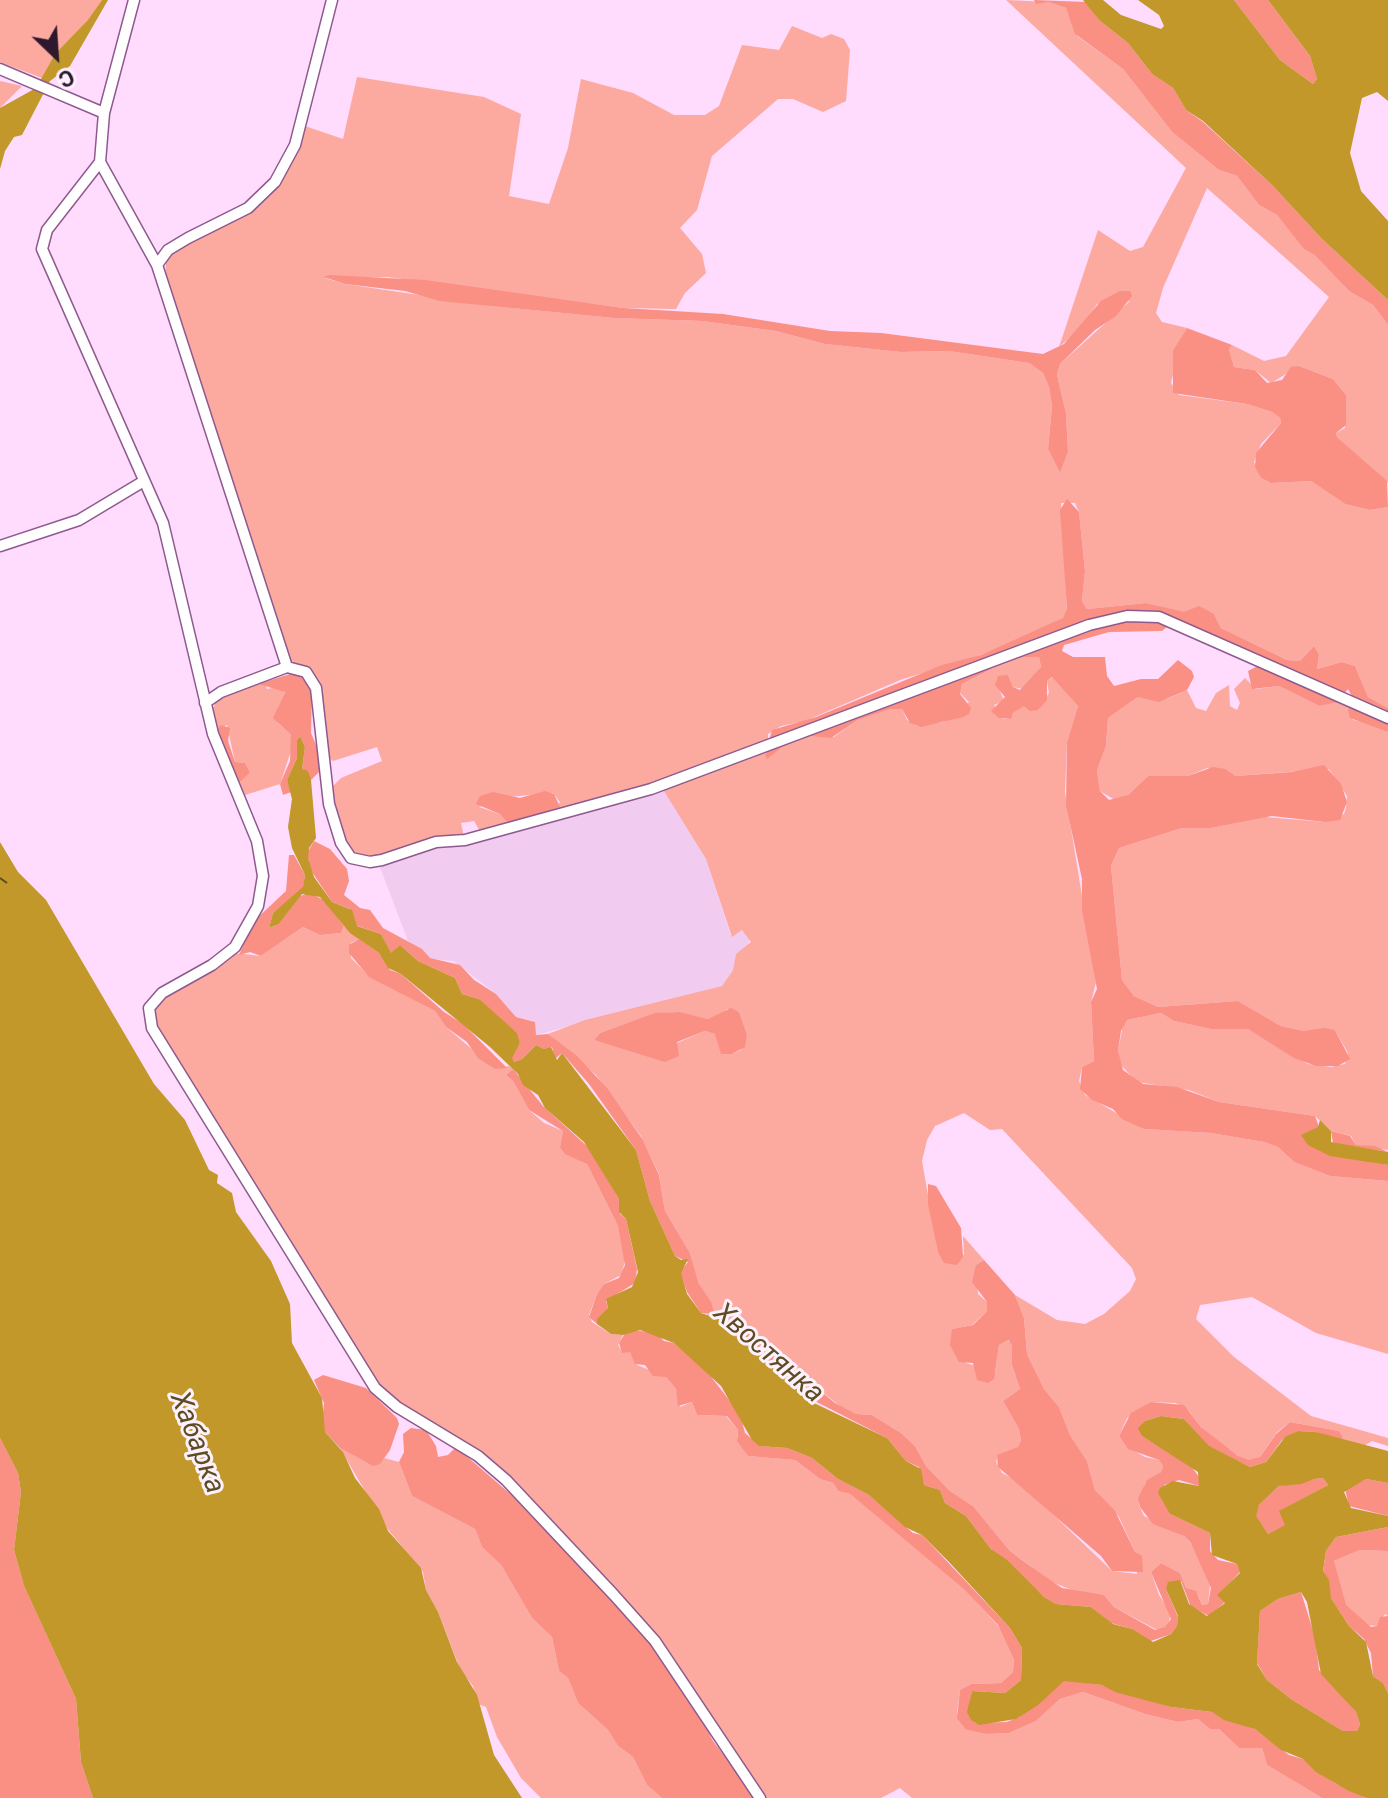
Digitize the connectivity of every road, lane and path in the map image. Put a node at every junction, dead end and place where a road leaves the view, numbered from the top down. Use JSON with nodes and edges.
{"nodes":[{"id":1,"x":134,"y":0,"type":"edge"},
{"id":2,"x":332,"y":0,"type":"edge"},
{"id":3,"x":0,"y":69,"type":"edge"},
{"id":4,"x":104,"y":113,"type":"junction"},
{"id":5,"x":100,"y":162,"type":"junction"},
{"id":6,"x":157,"y":265,"type":"junction"},
{"id":7,"x":144,"y":481,"type":"junction"},
{"id":8,"x":0,"y":546,"type":"edge"},
{"id":9,"x":287,"y":667,"type":"junction"},
{"id":10,"x":205,"y":703,"type":"junction"},
{"id":11,"x":1388,"y":718,"type":"edge"},
{"id":12,"x":760,"y":1798,"type":"edge"}],
"edges":[{"from":1,"to":4,"type":"street"},
{"from":2,"to":6,"type":"street"},
{"from":3,"to":4,"type":"street"},
{"from":4,"to":5,"type":"street"},
{"from":5,"to":6,"type":"street"},
{"from":5,"to":7,"type":"street"},
{"from":6,"to":9,"type":"street"},
{"from":7,"to":8,"type":"street"},
{"from":7,"to":10,"type":"street"},
{"from":9,"to":10,"type":"street"},
{"from":9,"to":11,"type":"street"},
{"from":10,"to":12,"type":"street"}]}
